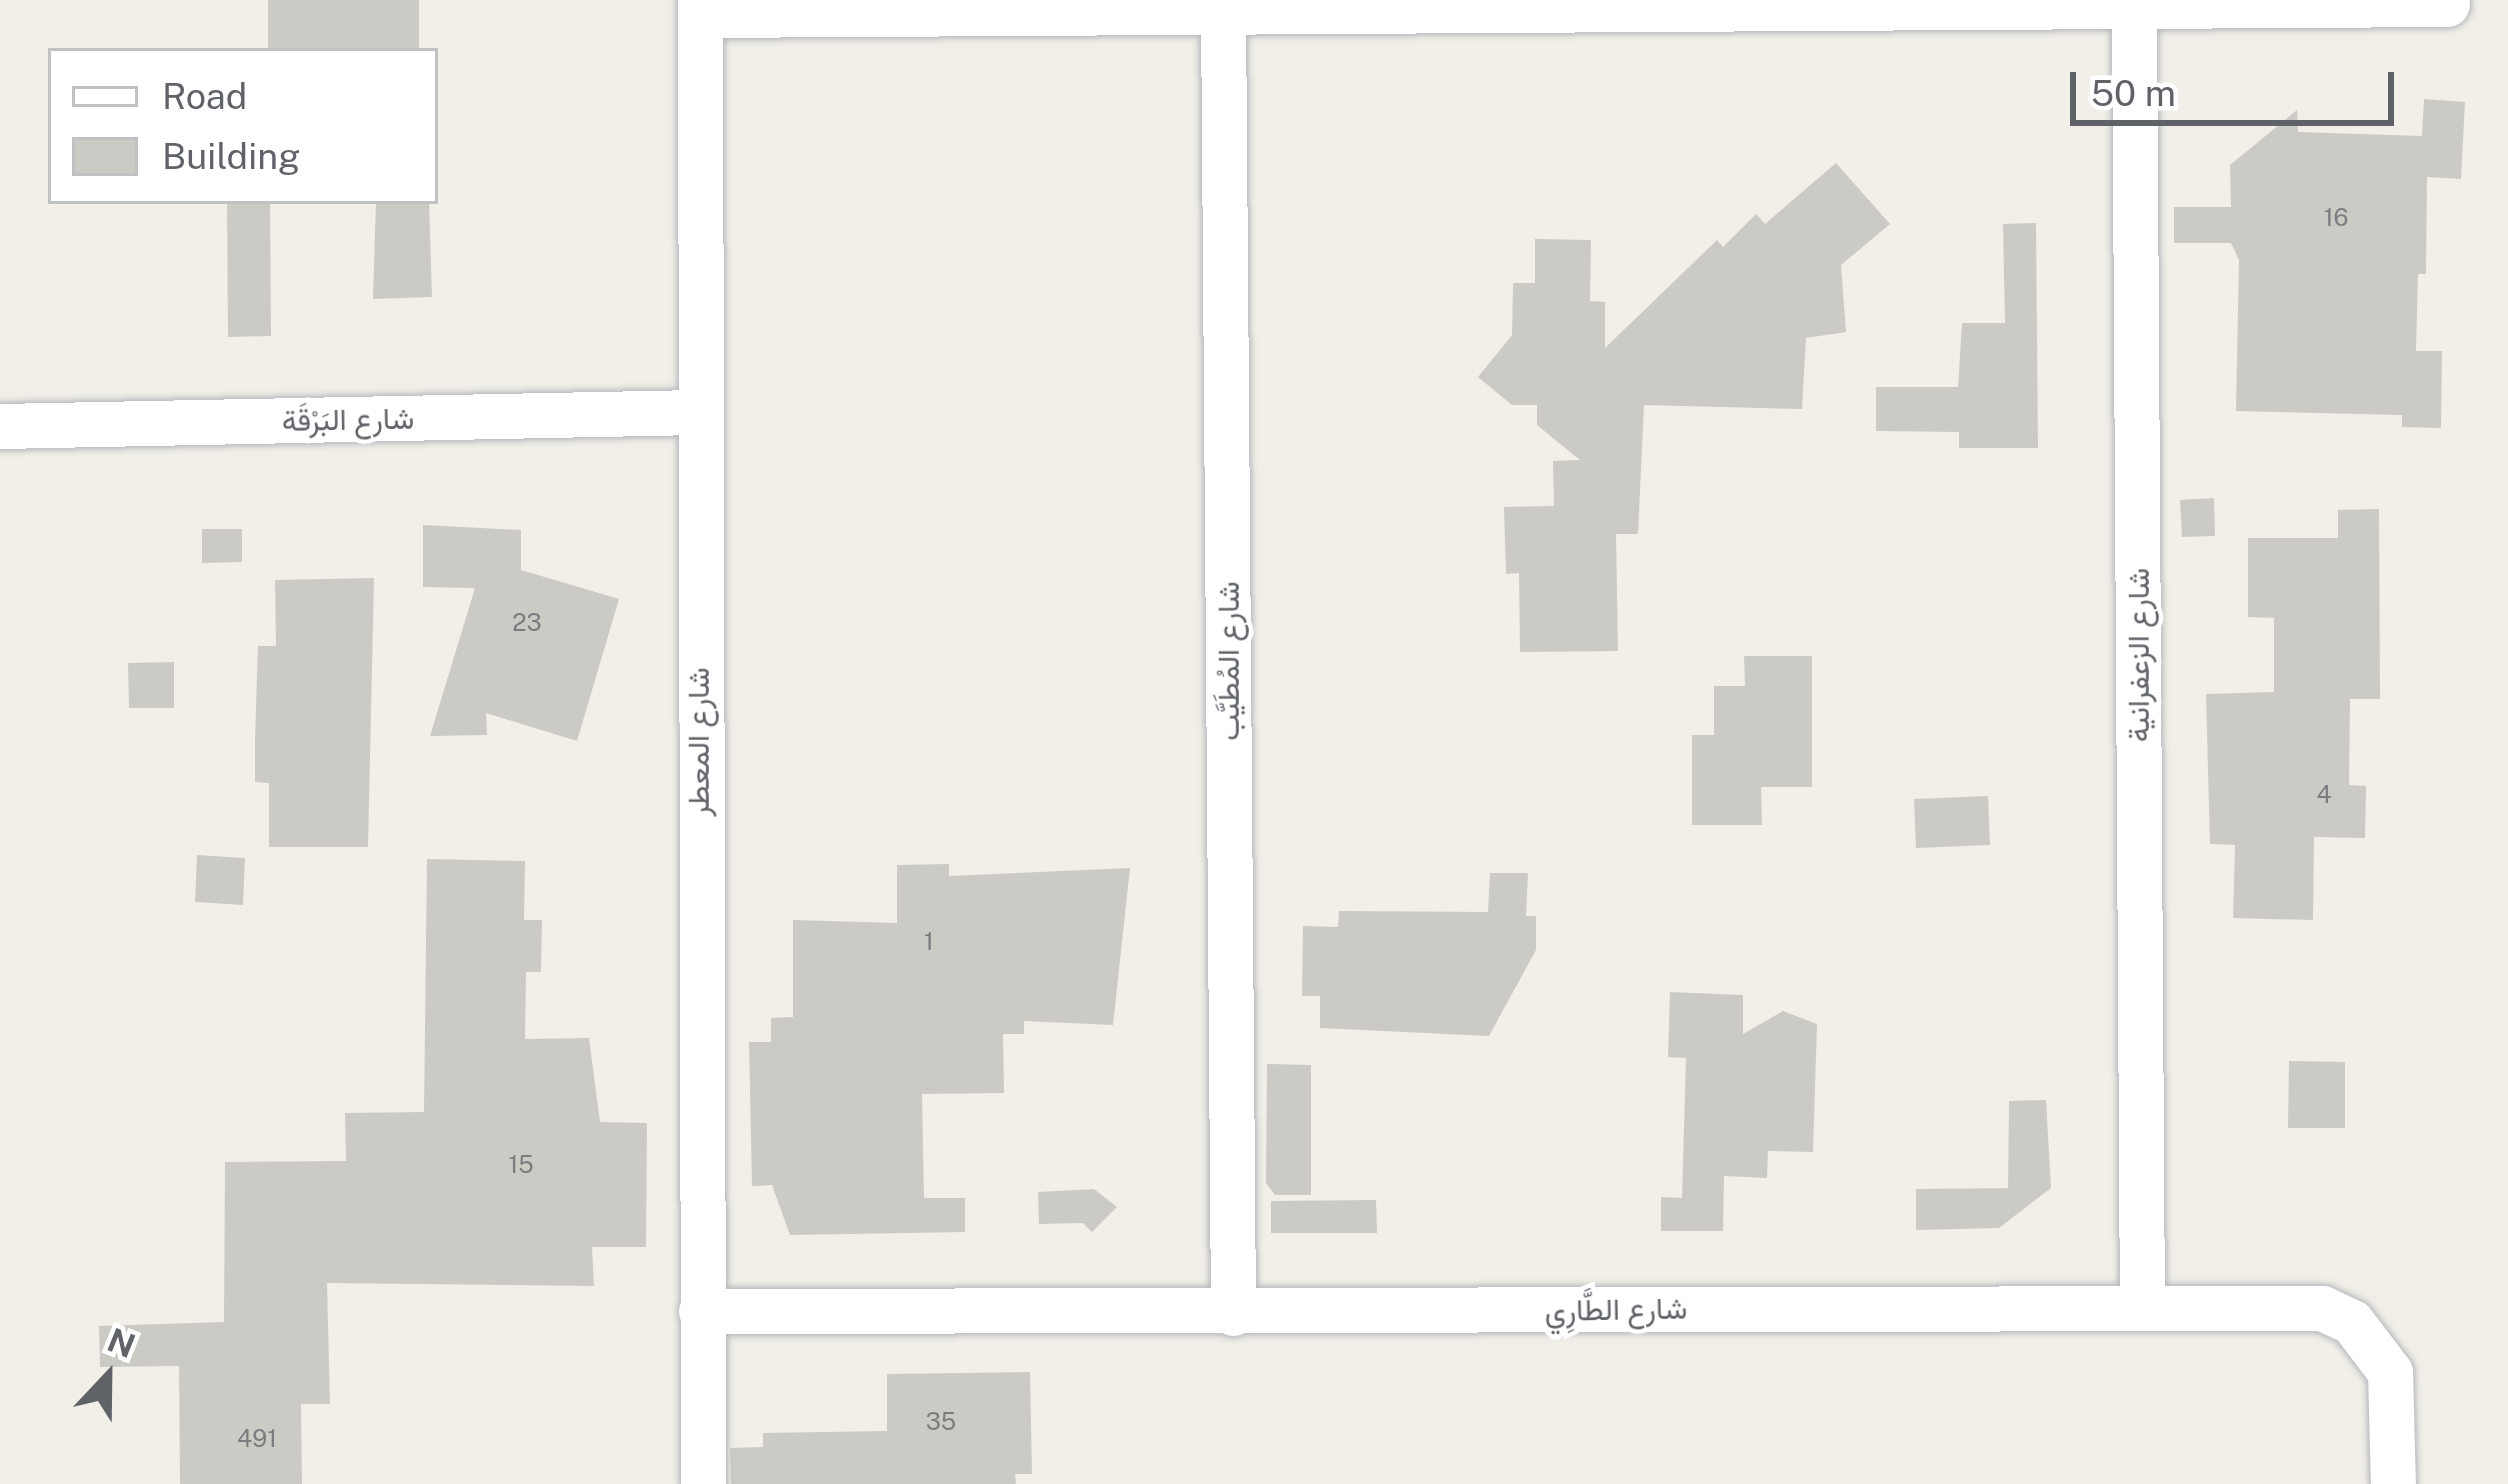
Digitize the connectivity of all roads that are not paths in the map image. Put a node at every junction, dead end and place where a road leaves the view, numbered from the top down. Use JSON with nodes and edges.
{"nodes":[{"id":1,"x":2447,"y":4,"type":"dead end"},
{"id":2,"x":2134,"y":7,"type":"junction"},
{"id":3,"x":700,"y":8,"type":"edge"},
{"id":4,"x":1223,"y":9,"type":"junction"},
{"id":5,"x":695,"y":412,"type":"junction"},
{"id":6,"x":0,"y":426,"type":"edge"},
{"id":7,"x":2142,"y":1304,"type":"junction"},
{"id":8,"x":701,"y":1312,"type":"junction"},
{"id":9,"x":1233,"y":1313,"type":"junction"},
{"id":10,"x":703,"y":1484,"type":"edge"},
{"id":11,"x":2393,"y":1484,"type":"edge"}],
"edges":[{"from":1,"to":2,"type":"street"},
{"from":2,"to":4,"type":"street"},
{"from":2,"to":7,"type":"street","name":"شارع الزعفرانية"},
{"from":3,"to":4,"type":"street"},
{"from":3,"to":5,"type":"street","name":"شارع المعطر"},
{"from":4,"to":9,"type":"street","name":"شارع المُطَيَّب"},
{"from":5,"to":6,"type":"street","name":"شارع البَرْقَة"},
{"from":5,"to":8,"type":"street","name":"شارع المعطر"},
{"from":7,"to":9,"type":"street","name":"شارع الطَّارِي"},
{"from":7,"to":11,"type":"street","name":"شارع الطَّارِي"},
{"from":8,"to":9,"type":"street","name":"شارع الطَّارِي"},
{"from":8,"to":10,"type":"street","name":"شارع المعطر"}]}
